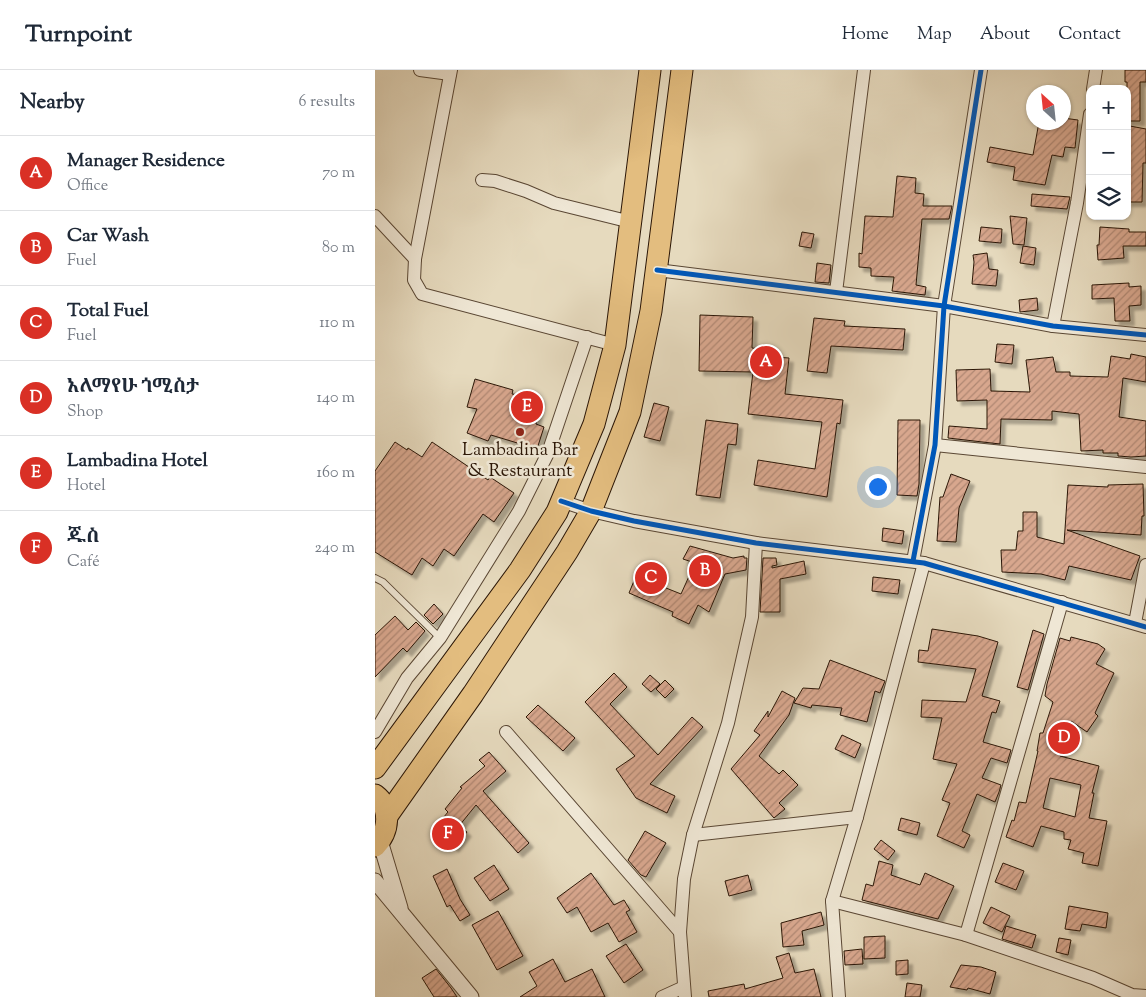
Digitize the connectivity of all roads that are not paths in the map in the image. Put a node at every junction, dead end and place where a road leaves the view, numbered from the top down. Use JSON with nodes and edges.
{"nodes":[{"id":1,"x":420,"y":70,"type":"edge"},
{"id":2,"x":645,"y":70,"type":"edge"},
{"id":3,"x":682,"y":70,"type":"edge"},
{"id":4,"x":864,"y":70,"type":"edge"},
{"id":5,"x":981,"y":70,"type":"edge"},
{"id":6,"x":1096,"y":70,"type":"edge"},
{"id":7,"x":451,"y":72,"type":"edge"},
{"id":8,"x":1094,"y":85,"type":"edge"},
{"id":9,"x":1088,"y":130,"type":"edge"},
{"id":10,"x":482,"y":180,"type":"dead end"},
{"id":11,"x":375,"y":216,"type":"edge"},
{"id":12,"x":631,"y":222,"type":"junction"},
{"id":13,"x":415,"y":259,"type":"junction"},
{"id":14,"x":657,"y":270,"type":"junction"},
{"id":15,"x":836,"y":292,"type":"junction"},
{"id":16,"x":944,"y":306,"type":"junction"},
{"id":17,"x":1053,"y":326,"type":"junction"},
{"id":18,"x":1146,"y":335,"type":"edge"},
{"id":19,"x":587,"y":337,"type":"junction"},
{"id":20,"x":615,"y":345,"type":"junction"},
{"id":21,"x":935,"y":445,"type":"junction"},
{"id":22,"x":1146,"y":467,"type":"edge"},
{"id":23,"x":561,"y":501,"type":"junction"},
{"id":24,"x":591,"y":511,"type":"junction"},
{"id":25,"x":756,"y":543,"type":"junction"},
{"id":26,"x":919,"y":562,"type":"junction"},
{"id":27,"x":1146,"y":565,"type":"edge"},
{"id":28,"x":375,"y":578,"type":"edge"},
{"id":29,"x":1062,"y":602,"type":"junction"},
{"id":30,"x":1141,"y":625,"type":"edge"},
{"id":31,"x":440,"y":638,"type":"junction"},
{"id":32,"x":375,"y":732,"type":"edge"},
{"id":33,"x":506,"y":732,"type":"dead end"},
{"id":34,"x":375,"y":768,"type":"edge"},
{"id":35,"x":375,"y":795,"type":"edge"},
{"id":36,"x":387,"y":816,"type":"junction"},
{"id":37,"x":857,"y":817,"type":"junction"},
{"id":38,"x":693,"y":835,"type":"junction"},
{"id":39,"x":378,"y":843,"type":"edge"},
{"id":40,"x":375,"y":881,"type":"edge"},
{"id":41,"x":832,"y":901,"type":"junction"},
{"id":42,"x":402,"y":915,"type":"junction"},
{"id":43,"x":680,"y":932,"type":"junction"},
{"id":44,"x":966,"y":935,"type":"junction"},
{"id":45,"x":684,"y":992,"type":"edge"},
{"id":46,"x":1146,"y":996,"type":"edge"},
{"id":47,"x":471,"y":997,"type":"edge"},
{"id":48,"x":662,"y":997,"type":"edge"},
{"id":49,"x":839,"y":997,"type":"edge"}],
"edges":[{"from":1,"to":7,"type":"street"},
{"from":2,"to":12,"type":"highway"},
{"from":3,"to":14,"type":"highway"},
{"from":4,"to":15,"type":"street"},
{"from":5,"to":16,"type":"street"},
{"from":6,"to":8,"type":"street"},
{"from":7,"to":13,"type":"street"},
{"from":9,"to":17,"type":"street"},
{"from":10,"to":12,"type":"street"},
{"from":11,"to":13,"type":"street"},
{"from":12,"to":20,"type":"highway"},
{"from":13,"to":19,"type":"street"},
{"from":14,"to":15,"type":"street"},
{"from":14,"to":24,"type":"highway"},
{"from":15,"to":16,"type":"street"},
{"from":16,"to":17,"type":"street"},
{"from":16,"to":21,"type":"street"},
{"from":17,"to":18,"type":"street"},
{"from":19,"to":20,"type":"street"},
{"from":19,"to":31,"type":"street"},
{"from":20,"to":23,"type":"highway"},
{"from":21,"to":22,"type":"street"},
{"from":21,"to":26,"type":"street"},
{"from":23,"to":24,"type":"street"},
{"from":23,"to":34,"type":"highway"},
{"from":24,"to":25,"type":"street"},
{"from":24,"to":36,"type":"highway"},
{"from":25,"to":26,"type":"street"},
{"from":25,"to":38,"type":"street"},
{"from":26,"to":29,"type":"street"},
{"from":26,"to":37,"type":"street"},
{"from":27,"to":30,"type":"street"},
{"from":28,"to":31,"type":"lane"},
{"from":29,"to":30,"type":"street"},
{"from":29,"to":44,"type":"street"},
{"from":31,"to":32,"type":"street"},
{"from":33,"to":43,"type":"street"},
{"from":35,"to":36,"type":"highway"},
{"from":36,"to":39,"type":"highway"},
{"from":37,"to":38,"type":"street"},
{"from":37,"to":41,"type":"street"},
{"from":38,"to":43,"type":"street"},
{"from":39,"to":42,"type":"street"},
{"from":40,"to":42,"type":"street"},
{"from":41,"to":44,"type":"street"},
{"from":41,"to":49,"type":"street"},
{"from":42,"to":47,"type":"street"},
{"from":43,"to":45,"type":"street"},
{"from":44,"to":46,"type":"street"},
{"from":45,"to":48,"type":"street"}]}
